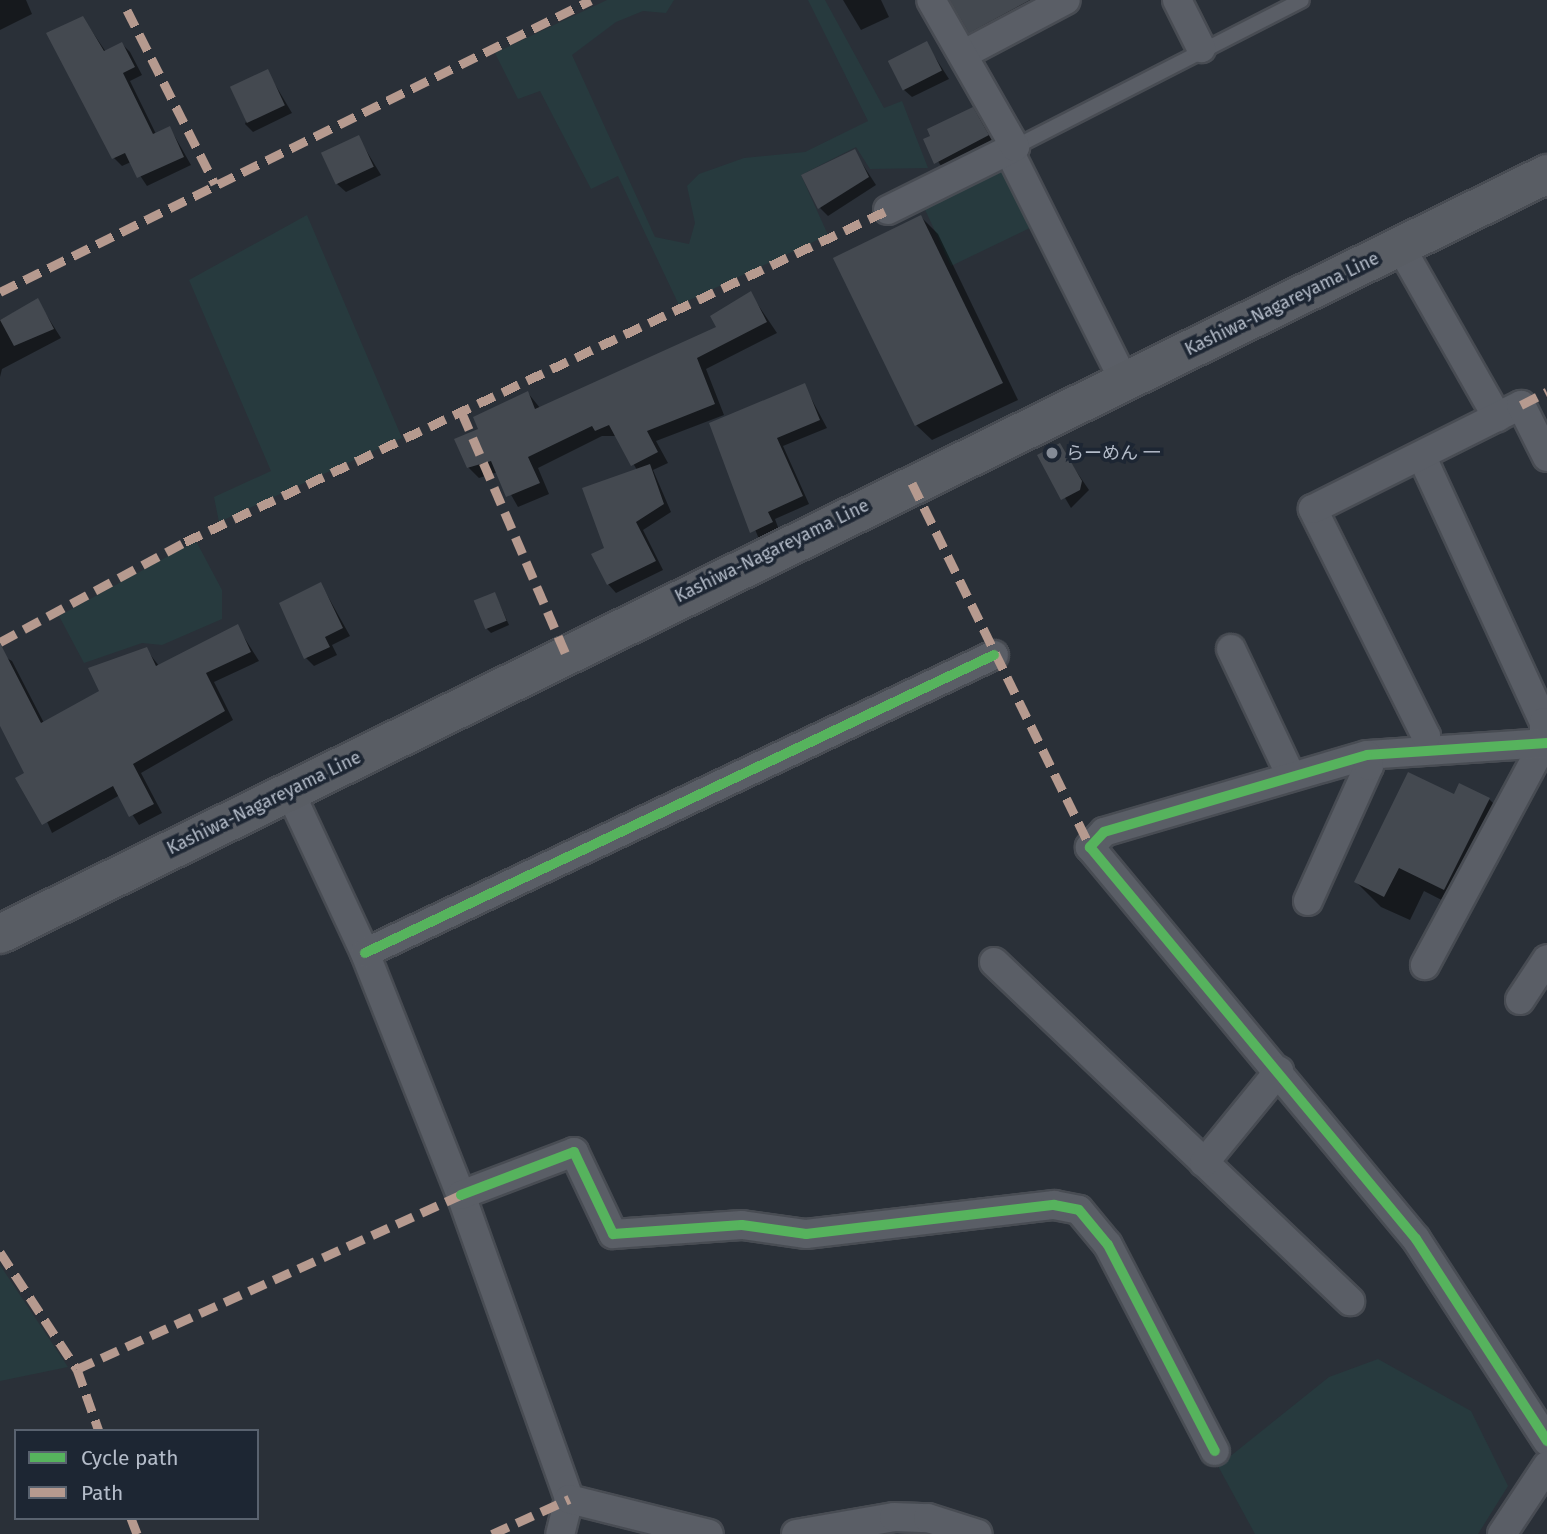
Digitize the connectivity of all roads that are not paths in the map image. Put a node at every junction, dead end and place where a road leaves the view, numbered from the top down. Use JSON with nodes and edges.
{"nodes":[{"id":1,"x":931,"y":0,"type":"edge"},
{"id":2,"x":1066,"y":0,"type":"edge"},
{"id":3,"x":1177,"y":0,"type":"edge"},
{"id":4,"x":1302,"y":0,"type":"edge"},
{"id":5,"x":1201,"y":48,"type":"junction"},
{"id":6,"x":964,"y":54,"type":"junction"},
{"id":7,"x":1012,"y":149,"type":"junction"},
{"id":8,"x":1547,"y":174,"type":"edge"},
{"id":9,"x":888,"y":210,"type":"dead end"},
{"id":10,"x":1400,"y":246,"type":"junction"},
{"id":11,"x":1124,"y":381,"type":"junction"},
{"id":12,"x":1497,"y":417,"type":"junction"},
{"id":13,"x":1422,"y":457,"type":"junction"},
{"id":14,"x":1547,"y":457,"type":"edge"},
{"id":15,"x":1231,"y":649,"type":"dead end"},
{"id":16,"x":994,"y":655,"type":"dead end"},
{"id":17,"x":1545,"y":743,"type":"edge"},
{"id":18,"x":1426,"y":750,"type":"junction"},
{"id":19,"x":1367,"y":755,"type":"junction"},
{"id":20,"x":1290,"y":774,"type":"junction"},
{"id":21,"x":289,"y":790,"type":"junction"},
{"id":22,"x":1308,"y":901,"type":"dead end"},
{"id":23,"x":0,"y":934,"type":"edge"},
{"id":24,"x":365,"y":953,"type":"junction"},
{"id":25,"x":1547,"y":959,"type":"edge"},
{"id":26,"x":994,"y":962,"type":"dead end"},
{"id":27,"x":1425,"y":965,"type":"dead end"},
{"id":28,"x":1520,"y":1000,"type":"dead end"},
{"id":29,"x":1279,"y":1071,"type":"junction"},
{"id":30,"x":1204,"y":1163,"type":"junction"},
{"id":31,"x":461,"y":1195,"type":"junction"},
{"id":32,"x":1350,"y":1301,"type":"dead end"},
{"id":33,"x":1214,"y":1451,"type":"dead end"},
{"id":34,"x":1547,"y":1463,"type":"edge"},
{"id":35,"x":569,"y":1499,"type":"junction"},
{"id":36,"x":560,"y":1534,"type":"edge"},
{"id":37,"x":709,"y":1534,"type":"edge"},
{"id":38,"x":796,"y":1534,"type":"edge"},
{"id":39,"x":978,"y":1534,"type":"edge"},
{"id":40,"x":1503,"y":1534,"type":"edge"}],
"edges":[{"from":1,"to":6,"type":"street"},
{"from":2,"to":6,"type":"street"},
{"from":3,"to":5,"type":"street"},
{"from":4,"to":5,"type":"lane"},
{"from":5,"to":7,"type":"lane"},
{"from":6,"to":7,"type":"street"},
{"from":7,"to":9,"type":"street"},
{"from":7,"to":11,"type":"street"},
{"from":8,"to":10,"type":"main road","name":"Kashiwa-Nagareyama Line"},
{"from":10,"to":11,"type":"main road","name":"Kashiwa-Nagareyama Line"},
{"from":10,"to":12,"type":"street"},
{"from":11,"to":21,"type":"main road","name":"Kashiwa-Nagareyama Line"},
{"from":12,"to":13,"type":"street"},
{"from":12,"to":14,"type":"street"},
{"from":13,"to":17,"type":"street"},
{"from":13,"to":18,"type":"street"},
{"from":15,"to":20,"type":"street"},
{"from":16,"to":24,"type":"street"},
{"from":17,"to":18,"type":"street"},
{"from":17,"to":27,"type":"street"},
{"from":18,"to":19,"type":"street"},
{"from":19,"to":20,"type":"street"},
{"from":19,"to":22,"type":"street"},
{"from":20,"to":29,"type":"street"},
{"from":21,"to":23,"type":"main road","name":"Kashiwa-Nagareyama Line"},
{"from":21,"to":24,"type":"street"},
{"from":24,"to":31,"type":"street"},
{"from":25,"to":28,"type":"street"},
{"from":26,"to":30,"type":"street"},
{"from":29,"to":30,"type":"street"},
{"from":29,"to":34,"type":"street"},
{"from":30,"to":32,"type":"street"},
{"from":31,"to":33,"type":"street"},
{"from":31,"to":35,"type":"street"},
{"from":34,"to":40,"type":"street"},
{"from":35,"to":36,"type":"street"},
{"from":35,"to":37,"type":"street"},
{"from":38,"to":39,"type":"street"}]}
